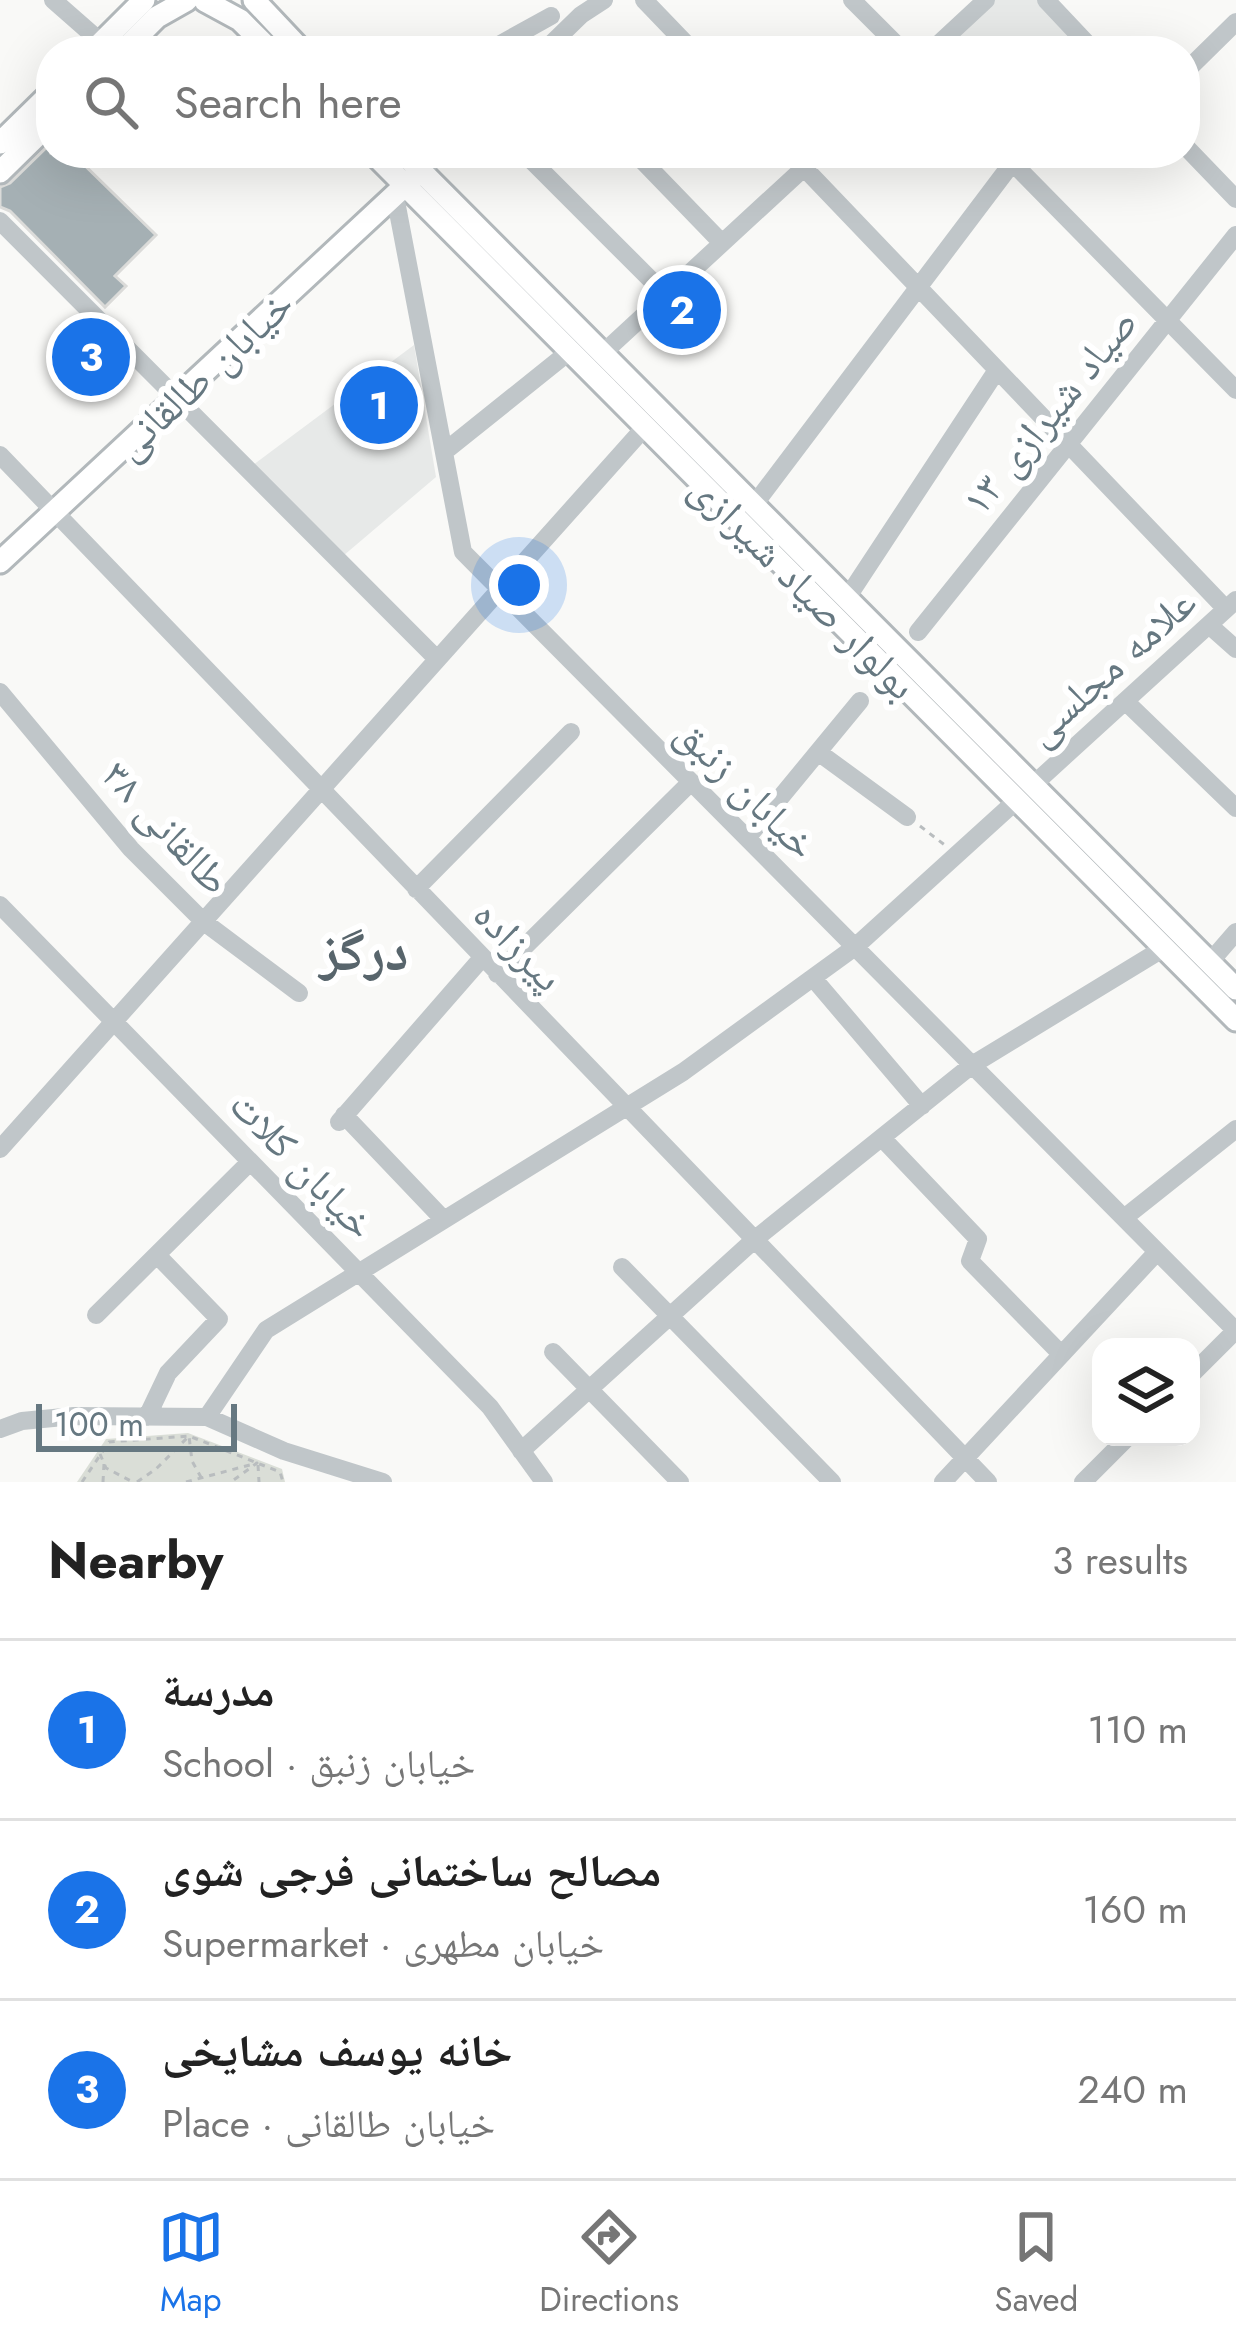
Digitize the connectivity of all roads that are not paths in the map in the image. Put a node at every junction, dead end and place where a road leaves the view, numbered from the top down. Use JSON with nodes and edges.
{"nodes":[{"id":1,"x":53,"y":0,"type":"edge"},
{"id":2,"x":144,"y":0,"type":"edge"},
{"id":3,"x":187,"y":0,"type":"edge"},
{"id":4,"x":203,"y":0,"type":"edge"},
{"id":5,"x":254,"y":0,"type":"edge"},
{"id":6,"x":604,"y":0,"type":"edge"},
{"id":7,"x":644,"y":0,"type":"edge"},
{"id":8,"x":852,"y":0,"type":"edge"},
{"id":9,"x":986,"y":0,"type":"edge"},
{"id":10,"x":1046,"y":0,"type":"edge"},
{"id":11,"x":551,"y":16,"type":"dead end"},
{"id":12,"x":1236,"y":22,"type":"edge"},
{"id":13,"x":93,"y":36,"type":"edge"},
{"id":14,"x":116,"y":36,"type":"edge"},
{"id":15,"x":126,"y":36,"type":"edge"},
{"id":16,"x":256,"y":36,"type":"edge"},
{"id":17,"x":288,"y":36,"type":"edge"},
{"id":18,"x":515,"y":36,"type":"edge"},
{"id":19,"x":559,"y":36,"type":"edge"},
{"id":20,"x":679,"y":36,"type":"edge"},
{"id":21,"x":888,"y":36,"type":"edge"},
{"id":22,"x":947,"y":36,"type":"edge"},
{"id":23,"x":1080,"y":36,"type":"edge"},
{"id":24,"x":1200,"y":57,"type":"edge"},
{"id":25,"x":36,"y":108,"type":"edge"},
{"id":26,"x":36,"y":137,"type":"edge"},
{"id":27,"x":0,"y":143,"type":"edge"},
{"id":28,"x":1200,"y":162,"type":"edge"},
{"id":29,"x":389,"y":168,"type":"edge"},
{"id":30,"x":405,"y":168,"type":"edge"},
{"id":31,"x":424,"y":168,"type":"edge"},
{"id":32,"x":539,"y":168,"type":"edge"},
{"id":33,"x":650,"y":168,"type":"edge"},
{"id":34,"x":790,"y":168,"type":"edge"},
{"id":35,"x":805,"y":168,"type":"edge"},
{"id":36,"x":1001,"y":168,"type":"edge"},
{"id":37,"x":1018,"y":168,"type":"edge"},
{"id":38,"x":0,"y":172,"type":"edge"},
{"id":39,"x":407,"y":184,"type":"junction"},
{"id":40,"x":1236,"y":199,"type":"edge"},
{"id":41,"x":0,"y":221,"type":"edge"},
{"id":42,"x":1236,"y":236,"type":"edge"},
{"id":43,"x":722,"y":243,"type":"junction"},
{"id":44,"x":918,"y":287,"type":"junction"},
{"id":45,"x":666,"y":296,"type":"junction"},
{"id":46,"x":1167,"y":321,"type":"junction"},
{"id":47,"x":570,"y":351,"type":"junction"},
{"id":48,"x":603,"y":353,"type":"junction"},
{"id":49,"x":997,"y":370,"type":"junction"},
{"id":50,"x":1236,"y":390,"type":"edge"},
{"id":51,"x":176,"y":398,"type":"junction"},
{"id":52,"x":645,"y":427,"type":"junction"},
{"id":53,"x":1069,"y":445,"type":"junction"},
{"id":54,"x":443,"y":452,"type":"junction"},
{"id":55,"x":0,"y":455,"type":"edge"},
{"id":56,"x":754,"y":505,"type":"junction"},
{"id":57,"x":54,"y":512,"type":"junction"},
{"id":58,"x":0,"y":562,"type":"edge"},
{"id":59,"x":500,"y":589,"type":"junction"},
{"id":60,"x":847,"y":598,"type":"junction"},
{"id":61,"x":1231,"y":605,"type":"edge"},
{"id":62,"x":1209,"y":625,"type":"junction"},
{"id":63,"x":918,"y":632,"type":"dead end"},
{"id":64,"x":1236,"y":649,"type":"edge"},
{"id":65,"x":437,"y":659,"type":"junction"},
{"id":66,"x":0,"y":692,"type":"edge"},
{"id":67,"x":860,"y":701,"type":"dead end"},
{"id":68,"x":1125,"y":701,"type":"junction"},
{"id":69,"x":571,"y":732,"type":"dead end"},
{"id":70,"x":818,"y":752,"type":"junction"},
{"id":71,"x":691,"y":782,"type":"junction"},
{"id":72,"x":320,"y":789,"type":"junction"},
{"id":73,"x":1025,"y":792,"type":"junction"},
{"id":74,"x":1236,"y":808,"type":"edge"},
{"id":75,"x":908,"y":817,"type":"road end"},
{"id":76,"x":747,"y":838,"type":"junction"},
{"id":77,"x":416,"y":889,"type":"junction"},
{"id":78,"x":0,"y":905,"type":"edge"},
{"id":79,"x":205,"y":922,"type":"junction"},
{"id":80,"x":1236,"y":932,"type":"edge"},
{"id":81,"x":855,"y":947,"type":"junction"},
{"id":82,"x":1164,"y":948,"type":"junction"},
{"id":83,"x":482,"y":958,"type":"junction"},
{"id":84,"x":1210,"y":962,"type":"junction"},
{"id":85,"x":497,"y":974,"type":"junction"},
{"id":86,"x":813,"y":978,"type":"junction"},
{"id":87,"x":1236,"y":988,"type":"edge"},
{"id":88,"x":299,"y":993,"type":"dead end"},
{"id":89,"x":1236,"y":1019,"type":"edge"},
{"id":90,"x":113,"y":1022,"type":"junction"},
{"id":91,"x":973,"y":1065,"type":"junction"},
{"id":92,"x":922,"y":1106,"type":"junction"},
{"id":93,"x":625,"y":1108,"type":"junction"},
{"id":94,"x":1236,"y":1129,"type":"edge"},
{"id":95,"x":882,"y":1138,"type":"junction"},
{"id":96,"x":0,"y":1149,"type":"edge"},
{"id":97,"x":250,"y":1162,"type":"junction"},
{"id":98,"x":1124,"y":1218,"type":"junction"},
{"id":99,"x":444,"y":1220,"type":"junction"},
{"id":100,"x":754,"y":1240,"type":"junction"},
{"id":101,"x":1157,"y":1252,"type":"junction"},
{"id":102,"x":157,"y":1255,"type":"junction"},
{"id":103,"x":622,"y":1267,"type":"dead end"},
{"id":104,"x":359,"y":1273,"type":"junction"},
{"id":105,"x":96,"y":1315,"type":"dead end"},
{"id":106,"x":670,"y":1317,"type":"junction"},
{"id":107,"x":1236,"y":1331,"type":"edge"},
{"id":108,"x":553,"y":1352,"type":"dead end"},
{"id":109,"x":1061,"y":1354,"type":"junction"},
{"id":110,"x":1200,"y":1366,"type":"edge"},
{"id":111,"x":590,"y":1390,"type":"junction"},
{"id":112,"x":147,"y":1417,"type":"junction"},
{"id":113,"x":206,"y":1417,"type":"junction"},
{"id":114,"x":0,"y":1429,"type":"edge"},
{"id":115,"x":1119,"y":1446,"type":"edge"},
{"id":116,"x":521,"y":1451,"type":"junction"},
{"id":117,"x":965,"y":1458,"type":"junction"},
{"id":118,"x":383,"y":1482,"type":"edge"},
{"id":119,"x":544,"y":1482,"type":"edge"},
{"id":120,"x":680,"y":1482,"type":"edge"},
{"id":121,"x":832,"y":1482,"type":"edge"},
{"id":122,"x":943,"y":1482,"type":"edge"},
{"id":123,"x":988,"y":1482,"type":"edge"},
{"id":124,"x":1083,"y":1482,"type":"edge"}],
"edges":[{"from":1,"to":13,"type":"street"},
{"from":2,"to":14,"type":"main road"},
{"from":3,"to":15,"type":"main road"},
{"from":4,"to":16,"type":"main road"},
{"from":5,"to":17,"type":"main road"},
{"from":6,"to":19,"type":"street"},
{"from":7,"to":20,"type":"street"},
{"from":8,"to":21,"type":"street"},
{"from":9,"to":22,"type":"street"},
{"from":10,"to":23,"type":"street"},
{"from":11,"to":18,"type":"street"},
{"from":12,"to":24,"type":"street"},
{"from":25,"to":27,"type":"main road"},
{"from":26,"to":38,"type":"main road"},
{"from":28,"to":40,"type":"street"},
{"from":29,"to":39,"type":"main road","name":"بولوار صیاد شیرازی"},
{"from":30,"to":39,"type":"main road","name":"بولوار صیاد شیرازی"},
{"from":31,"to":39,"type":"street"},
{"from":32,"to":45,"type":"street"},
{"from":33,"to":43,"type":"street"},
{"from":34,"to":43,"type":"street"},
{"from":35,"to":44,"type":"street"},
{"from":36,"to":44,"type":"street"},
{"from":37,"to":46,"type":"street"},
{"from":39,"to":47,"type":"main road","name":"بولوار صیاد شیرازی"},
{"from":39,"to":48,"type":"main road","name":"بولوار صیاد شیرازی"},
{"from":39,"to":51,"type":"main road","name":"خیابان طالقانی"},
{"from":39,"to":54,"type":"street","name":"خیابان زنبق"},
{"from":41,"to":51,"type":"street"},
{"from":42,"to":46,"type":"street","name":"صیاد شیرازی ۱۳"},
{"from":43,"to":45,"type":"street"},
{"from":44,"to":49,"type":"street"},
{"from":44,"to":56,"type":"street"},
{"from":45,"to":48,"type":"street"},
{"from":46,"to":50,"type":"street"},
{"from":46,"to":53,"type":"street","name":"صیاد شیرازی ۱۳"},
{"from":47,"to":52,"type":"main road","name":"بولوار صیاد شیرازی"},
{"from":47,"to":54,"type":"street"},
{"from":48,"to":56,"type":"main road","name":"بولوار صیاد شیرازی"},
{"from":49,"to":53,"type":"street"},
{"from":49,"to":60,"type":"street"},
{"from":51,"to":57,"type":"main road","name":"خیابان طالقانی"},
{"from":51,"to":65,"type":"street"},
{"from":52,"to":59,"type":"street"},
{"from":52,"to":73,"type":"main road","name":"بولوار صیاد شیرازی"},
{"from":53,"to":61,"type":"street"},
{"from":53,"to":63,"type":"street","name":"صیاد شیرازی ۱۳"},
{"from":54,"to":59,"type":"street","name":"خیابان زنبق"},
{"from":55,"to":57,"type":"street","name":"پیرزاده"},
{"from":56,"to":60,"type":"main road","name":"بولوار صیاد شیرازی"},
{"from":57,"to":58,"type":"main road","name":"خیابان طالقانی"},
{"from":57,"to":72,"type":"street","name":"پیرزاده"},
{"from":59,"to":65,"type":"street"},
{"from":59,"to":71,"type":"street","name":"خیابان زنبق"},
{"from":60,"to":73,"type":"main road","name":"بولوار صیاد شیرازی"},
{"from":61,"to":62,"type":"street","name":"علامه مجلسی"},
{"from":62,"to":64,"type":"street"},
{"from":62,"to":68,"type":"street","name":"علامه مجلسی"},
{"from":65,"to":72,"type":"street"},
{"from":66,"to":79,"type":"street","name":"طالقانی ۳۸"},
{"from":67,"to":70,"type":"street"},
{"from":68,"to":73,"type":"street","name":"علامه مجلسی"},
{"from":68,"to":74,"type":"street"},
{"from":69,"to":77,"type":"street"},
{"from":70,"to":75,"type":"street"},
{"from":70,"to":76,"type":"street"},
{"from":71,"to":76,"type":"street","name":"خیابان زنبق"},
{"from":71,"to":85,"type":"street"},
{"from":72,"to":77,"type":"street","name":"پیرزاده"},
{"from":72,"to":79,"type":"street"},
{"from":73,"to":81,"type":"street","name":"علامه مجلسی"},
{"from":73,"to":82,"type":"main road","name":"بولوار صیاد شیرازی"},
{"from":73,"to":84,"type":"main road","name":"بولوار صیاد شیرازی"},
{"from":76,"to":81,"type":"street","name":"خیابان زنبق"},
{"from":77,"to":83,"type":"street","name":"پیرزاده"},
{"from":78,"to":90,"type":"street","name":"خیابان کلات"},
{"from":79,"to":88,"type":"street","name":"طالقانی ۳۸"},
{"from":79,"to":90,"type":"street"},
{"from":80,"to":84,"type":"street"},
{"from":81,"to":86,"type":"street","name":"علامه مجلسی"},
{"from":81,"to":91,"type":"street","name":"خیابان زنبق"},
{"from":82,"to":89,"type":"main road","name":"بولوار صیاد شیرازی"},
{"from":82,"to":91,"type":"street"},
{"from":83,"to":85,"type":"street","name":"پیرزاده"},
{"from":83,"to":99,"type":"street"},
{"from":84,"to":87,"type":"main road","name":"بولوار صیاد شیرازی"},
{"from":85,"to":93,"type":"street","name":"پیرزاده"},
{"from":86,"to":92,"type":"street"},
{"from":86,"to":93,"type":"street","name":"علامه مجلسی"},
{"from":90,"to":96,"type":"street"},
{"from":90,"to":97,"type":"street","name":"خیابان کلات"},
{"from":91,"to":92,"type":"street"},
{"from":91,"to":98,"type":"street","name":"خیابان زنبق"},
{"from":92,"to":95,"type":"street"},
{"from":93,"to":99,"type":"street","name":"علامه مجلسی"},
{"from":93,"to":100,"type":"street","name":"پیرزاده"},
{"from":94,"to":98,"type":"street"},
{"from":95,"to":100,"type":"street"},
{"from":95,"to":109,"type":"street"},
{"from":97,"to":102,"type":"street"},
{"from":97,"to":104,"type":"street","name":"خیابان کلات"},
{"from":98,"to":101,"type":"street","name":"خیابان زنبق"},
{"from":99,"to":104,"type":"street","name":"علامه مجلسی"},
{"from":100,"to":106,"type":"street"},
{"from":100,"to":117,"type":"street","name":"پیرزاده"},
{"from":101,"to":107,"type":"street","name":"خیابان زنبق"},
{"from":101,"to":109,"type":"street"},
{"from":102,"to":105,"type":"street"},
{"from":102,"to":112,"type":"street"},
{"from":103,"to":106,"type":"street"},
{"from":104,"to":113,"type":"street","name":"علامه مجلسی"},
{"from":104,"to":116,"type":"street","name":"خیابان کلات"},
{"from":106,"to":111,"type":"street"},
{"from":106,"to":121,"type":"street"},
{"from":107,"to":110,"type":"street"},
{"from":108,"to":111,"type":"street"},
{"from":109,"to":117,"type":"street"},
{"from":111,"to":116,"type":"street"},
{"from":111,"to":120,"type":"street"},
{"from":112,"to":113,"type":"street"},
{"from":112,"to":114,"type":"street"},
{"from":113,"to":118,"type":"street"},
{"from":115,"to":124,"type":"street"},
{"from":116,"to":119,"type":"street","name":"خیابان کلات"},
{"from":117,"to":122,"type":"street"},
{"from":117,"to":123,"type":"street","name":"پیرزاده"}]}
